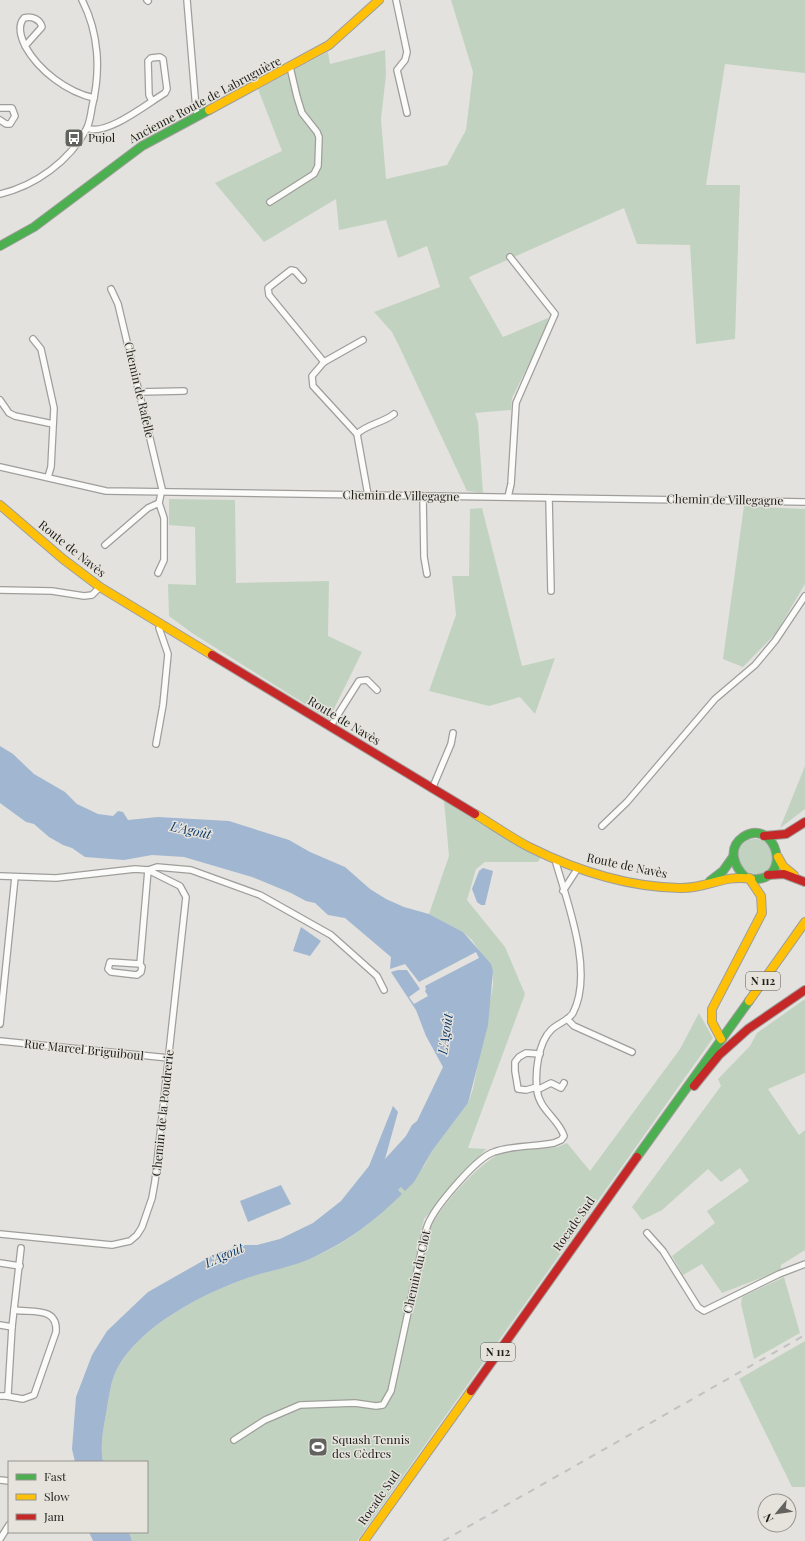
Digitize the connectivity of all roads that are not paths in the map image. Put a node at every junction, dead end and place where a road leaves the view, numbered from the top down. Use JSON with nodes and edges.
{"nodes":[{"id":1,"x":82,"y":0,"type":"edge"},
{"id":2,"x":187,"y":0,"type":"edge"},
{"id":3,"x":379,"y":0,"type":"edge"},
{"id":4,"x":396,"y":0,"type":"edge"},
{"id":5,"x":25,"y":46,"type":"junction"},
{"id":6,"x":290,"y":67,"type":"junction"},
{"id":7,"x":94,"y":98,"type":"junction"},
{"id":8,"x":152,"y":101,"type":"junction"},
{"id":9,"x":0,"y":108,"type":"edge"},
{"id":10,"x":407,"y":112,"type":"dead end"},
{"id":11,"x":198,"y":116,"type":"junction"},
{"id":12,"x":0,"y":120,"type":"edge"},
{"id":13,"x":87,"y":128,"type":"junction"},
{"id":14,"x":0,"y":194,"type":"edge"},
{"id":15,"x":270,"y":202,"type":"dead end"},
{"id":16,"x":0,"y":238,"type":"edge"},
{"id":17,"x":12,"y":240,"type":"junction"},
{"id":18,"x":0,"y":246,"type":"edge"},
{"id":19,"x":510,"y":257,"type":"dead end"},
{"id":20,"x":303,"y":280,"type":"dead end"},
{"id":21,"x":110,"y":289,"type":"dead end"},
{"id":22,"x":33,"y":339,"type":"dead end"},
{"id":23,"x":363,"y":340,"type":"dead end"},
{"id":24,"x":324,"y":362,"type":"junction"},
{"id":25,"x":184,"y":391,"type":"dead end"},
{"id":26,"x":139,"y":392,"type":"junction"},
{"id":27,"x":0,"y":400,"type":"edge"},
{"id":28,"x":394,"y":414,"type":"dead end"},
{"id":29,"x":53,"y":424,"type":"junction"},
{"id":30,"x":358,"y":434,"type":"junction"},
{"id":31,"x":0,"y":467,"type":"edge"},
{"id":32,"x":48,"y":477,"type":"junction"},
{"id":33,"x":161,"y":493,"type":"junction"},
{"id":34,"x":368,"y":495,"type":"junction"},
{"id":35,"x":423,"y":496,"type":"junction"},
{"id":36,"x":508,"y":497,"type":"junction"},
{"id":37,"x":549,"y":498,"type":"junction"},
{"id":38,"x":805,"y":502,"type":"edge"},
{"id":39,"x":159,"y":503,"type":"junction"},
{"id":40,"x":0,"y":505,"type":"edge"},
{"id":41,"x":105,"y":544,"type":"dead end"},
{"id":42,"x":158,"y":573,"type":"dead end"},
{"id":43,"x":427,"y":574,"type":"dead end"},
{"id":44,"x":100,"y":587,"type":"junction"},
{"id":45,"x":0,"y":590,"type":"edge"},
{"id":46,"x":551,"y":591,"type":"dead end"},
{"id":47,"x":805,"y":596,"type":"edge"},
{"id":48,"x":161,"y":625,"type":"junction"},
{"id":49,"x":377,"y":690,"type":"dead end"},
{"id":50,"x":330,"y":727,"type":"junction"},
{"id":51,"x":453,"y":733,"type":"dead end"},
{"id":52,"x":156,"y":744,"type":"dead end"},
{"id":53,"x":432,"y":789,"type":"junction"},
{"id":54,"x":805,"y":822,"type":"edge"},
{"id":55,"x":602,"y":826,"type":"dead end"},
{"id":56,"x":764,"y":836,"type":"junction"},
{"id":57,"x":733,"y":857,"type":"junction"},
{"id":58,"x":778,"y":857,"type":"junction"},
{"id":59,"x":557,"y":860,"type":"junction"},
{"id":60,"x":578,"y":868,"type":"junction"},
{"id":61,"x":174,"y":869,"type":"junction"},
{"id":62,"x":148,"y":870,"type":"junction"},
{"id":63,"x":0,"y":876,"type":"edge"},
{"id":64,"x":768,"y":876,"type":"junction"},
{"id":65,"x":15,"y":877,"type":"junction"},
{"id":66,"x":747,"y":877,"type":"junction"},
{"id":67,"x":804,"y":882,"type":"edge"},
{"id":68,"x":173,"y":883,"type":"junction"},
{"id":69,"x":706,"y":884,"type":"junction"},
{"id":70,"x":563,"y":891,"type":"junction"},
{"id":71,"x":805,"y":922,"type":"edge"},
{"id":72,"x":140,"y":964,"type":"junction"},
{"id":73,"x":384,"y":990,"type":"dead end"},
{"id":74,"x":805,"y":990,"type":"edge"},
{"id":75,"x":567,"y":1019,"type":"junction"},
{"id":76,"x":0,"y":1024,"type":"edge"},
{"id":77,"x":721,"y":1039,"type":"junction"},
{"id":78,"x":0,"y":1041,"type":"edge"},
{"id":79,"x":632,"y":1052,"type":"dead end"},
{"id":80,"x":540,"y":1054,"type":"junction"},
{"id":81,"x":168,"y":1058,"type":"junction"},
{"id":82,"x":564,"y":1083,"type":"dead end"},
{"id":83,"x":537,"y":1088,"type":"junction"},
{"id":84,"x":652,"y":1136,"type":"junction"},
{"id":85,"x":647,"y":1233,"type":"dead end"},
{"id":86,"x":0,"y":1234,"type":"edge"},
{"id":87,"x":22,"y":1248,"type":"dead end"},
{"id":88,"x":0,"y":1263,"type":"edge"},
{"id":89,"x":805,"y":1264,"type":"edge"},
{"id":90,"x":20,"y":1266,"type":"junction"},
{"id":91,"x":14,"y":1310,"type":"junction"},
{"id":92,"x":0,"y":1325,"type":"edge"},
{"id":93,"x":12,"y":1327,"type":"junction"},
{"id":94,"x":3,"y":1396,"type":"edge"},
{"id":95,"x":234,"y":1440,"type":"dead end"},
{"id":96,"x":8,"y":1527,"type":"edge"},
{"id":97,"x":0,"y":1539,"type":"edge"},
{"id":98,"x":364,"y":1541,"type":"edge"}],
"edges":[{"from":1,"to":7,"type":"street"},
{"from":2,"to":11,"type":"street"},
{"from":3,"to":6,"type":"main road","name":"Ancienne Route de Labruguière"},
{"from":4,"to":10,"type":"street"},
{"from":5,"to":5,"type":"street"},
{"from":5,"to":7,"type":"street"},
{"from":6,"to":11,"type":"main road","name":"Ancienne Route de Labruguière"},
{"from":6,"to":15,"type":"street"},
{"from":7,"to":13,"type":"street"},
{"from":8,"to":8,"type":"street"},
{"from":8,"to":13,"type":"street"},
{"from":9,"to":12,"type":"street"},
{"from":11,"to":17,"type":"main road","name":"Ancienne Route de Labruguière"},
{"from":13,"to":14,"type":"street"},
{"from":16,"to":17,"type":"main road"},
{"from":17,"to":18,"type":"main road","name":"Ancienne Route de Labruguière"},
{"from":19,"to":36,"type":"street"},
{"from":20,"to":24,"type":"street"},
{"from":21,"to":26,"type":"street","name":"Chemin de Rafelle"},
{"from":22,"to":29,"type":"street"},
{"from":23,"to":24,"type":"street"},
{"from":24,"to":30,"type":"street"},
{"from":25,"to":26,"type":"street"},
{"from":26,"to":33,"type":"street","name":"Chemin de Rafelle"},
{"from":27,"to":29,"type":"street"},
{"from":28,"to":30,"type":"street"},
{"from":29,"to":32,"type":"street"},
{"from":30,"to":34,"type":"street"},
{"from":31,"to":32,"type":"street","name":"Chemin de Villegagne"},
{"from":32,"to":33,"type":"street","name":"Chemin de Villegagne"},
{"from":33,"to":34,"type":"street","name":"Chemin de Villegagne"},
{"from":33,"to":39,"type":"street","name":"Chemin de Rafelle"},
{"from":34,"to":35,"type":"street","name":"Chemin de Villegagne"},
{"from":35,"to":36,"type":"street","name":"Chemin de Villegagne"},
{"from":35,"to":43,"type":"street"},
{"from":36,"to":37,"type":"street","name":"Chemin de Villegagne"},
{"from":37,"to":38,"type":"street","name":"Chemin de Villegagne"},
{"from":37,"to":46,"type":"street"},
{"from":39,"to":41,"type":"street"},
{"from":39,"to":42,"type":"street"},
{"from":40,"to":44,"type":"main road","name":"Route de Navès"},
{"from":44,"to":45,"type":"street"},
{"from":44,"to":48,"type":"main road","name":"Route de Navès"},
{"from":47,"to":55,"type":"street"},
{"from":48,"to":50,"type":"main road","name":"Route de Navès"},
{"from":48,"to":52,"type":"street"},
{"from":49,"to":50,"type":"street"},
{"from":50,"to":53,"type":"main road","name":"Route de Navès"},
{"from":51,"to":53,"type":"street"},
{"from":53,"to":59,"type":"main road","name":"Route de Navès"},
{"from":54,"to":56,"type":"main road"},
{"from":56,"to":57,"type":"main road","name":"Route de Navès"},
{"from":56,"to":58,"type":"main road","name":"Route de Navès"},
{"from":57,"to":66,"type":"main road"},
{"from":57,"to":69,"type":"main road","name":"Route de Navès"},
{"from":58,"to":64,"type":"main road"},
{"from":58,"to":67,"type":"main road","name":"Route de Navès"},
{"from":59,"to":60,"type":"main road","name":"Route de Navès"},
{"from":59,"to":70,"type":"street"},
{"from":60,"to":69,"type":"main road","name":"Route de Navès"},
{"from":60,"to":70,"type":"street"},
{"from":61,"to":62,"type":"street"},
{"from":61,"to":68,"type":"street"},
{"from":61,"to":73,"type":"street"},
{"from":62,"to":65,"type":"street"},
{"from":62,"to":68,"type":"street","name":"Chemin de la Poudrerie"},
{"from":62,"to":72,"type":"street"},
{"from":63,"to":65,"type":"street"},
{"from":64,"to":66,"type":"main road","name":"Route de Navès"},
{"from":64,"to":67,"type":"main road","name":"Route de Navès"},
{"from":65,"to":76,"type":"street"},
{"from":66,"to":69,"type":"main road","name":"Route de Navès"},
{"from":66,"to":77,"type":"main road"},
{"from":68,"to":81,"type":"street","name":"Chemin de la Poudrerie"},
{"from":70,"to":75,"type":"street"},
{"from":71,"to":77,"type":"main road","name":"Rocade Sud","number":"N 112"},
{"from":72,"to":72,"type":"street"},
{"from":74,"to":84,"type":"main road"},
{"from":75,"to":79,"type":"street"},
{"from":75,"to":80,"type":"street"},
{"from":77,"to":84,"type":"main road","name":"Rocade Sud","number":"N 112"},
{"from":78,"to":81,"type":"street","name":"Rue Marcel Briguiboul"},
{"from":80,"to":83,"type":"street"},
{"from":80,"to":83,"type":"street"},
{"from":81,"to":86,"type":"street","name":"Chemin de la Poudrerie"},
{"from":82,"to":83,"type":"street"},
{"from":83,"to":95,"type":"street","name":"Chemin du Clot"},
{"from":84,"to":98,"type":"main road","name":"Rocade Sud","number":"N 112"},
{"from":85,"to":89,"type":"street"},
{"from":87,"to":90,"type":"street"},
{"from":88,"to":90,"type":"street"},
{"from":90,"to":91,"type":"street"},
{"from":91,"to":93,"type":"street"},
{"from":91,"to":94,"type":"street"},
{"from":92,"to":93,"type":"street"},
{"from":93,"to":94,"type":"street"},
{"from":96,"to":97,"type":"street"}]}
